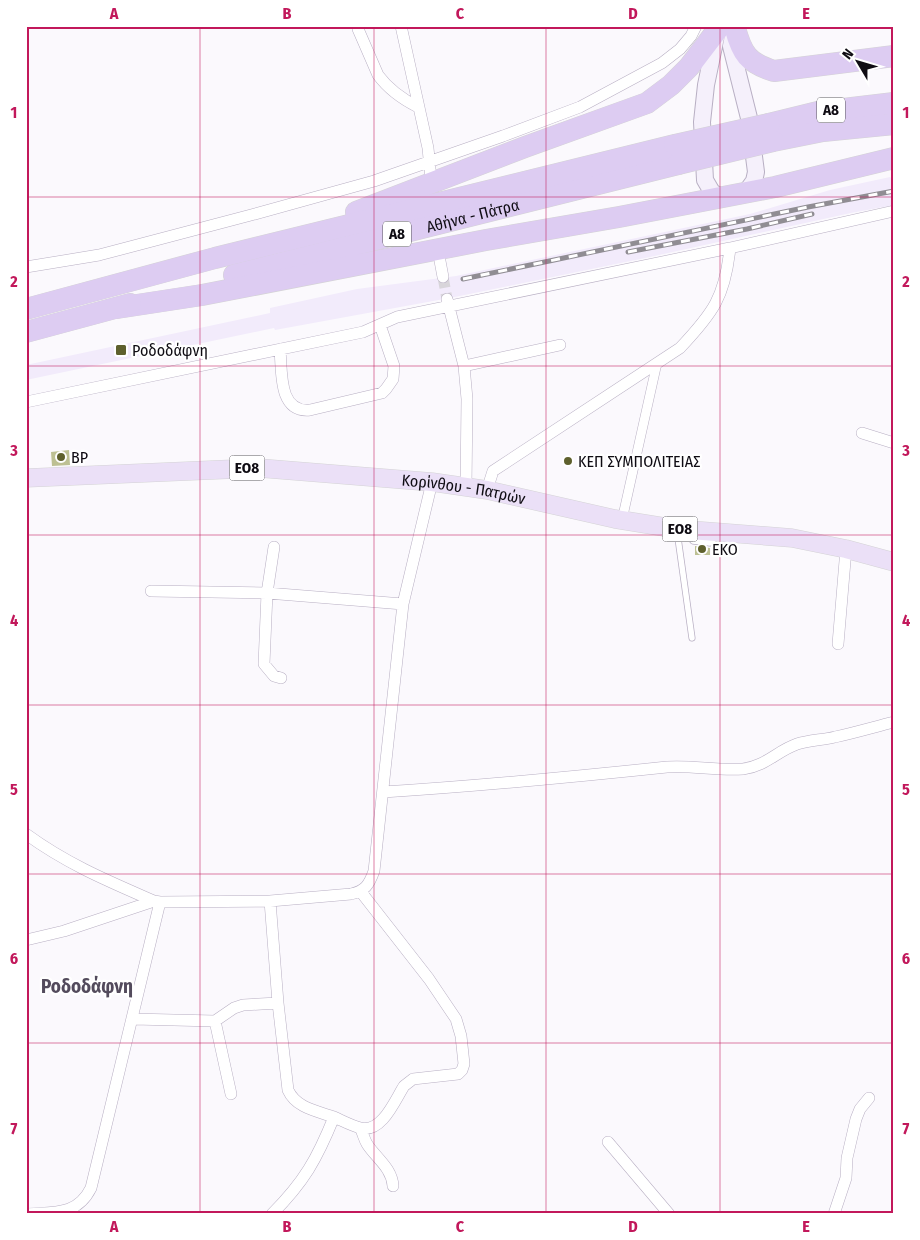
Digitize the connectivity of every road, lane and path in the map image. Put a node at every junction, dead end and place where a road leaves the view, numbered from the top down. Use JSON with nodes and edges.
{"nodes":[{"id":1,"x":401,"y":26,"type":"edge"},
{"id":2,"x":696,"y":26,"type":"edge"},
{"id":3,"x":727,"y":27,"type":"edge"},
{"id":4,"x":358,"y":29,"type":"dead end"},
{"id":5,"x":894,"y":56,"type":"edge"},
{"id":6,"x":894,"y":103,"type":"edge"},
{"id":7,"x":418,"y":107,"type":"junction"},
{"id":8,"x":894,"y":124,"type":"edge"},
{"id":9,"x":771,"y":133,"type":"junction"},
{"id":10,"x":677,"y":154,"type":"junction"},
{"id":11,"x":894,"y":158,"type":"edge"},
{"id":12,"x":429,"y":162,"type":"junction"},
{"id":13,"x":431,"y":179,"type":"dead end"},
{"id":14,"x":746,"y":192,"type":"junction"},
{"id":15,"x":720,"y":197,"type":"junction"},
{"id":16,"x":894,"y":211,"type":"edge"},
{"id":17,"x":730,"y":248,"type":"junction"},
{"id":18,"x":215,"y":258,"type":"junction"},
{"id":19,"x":440,"y":261,"type":"dead end"},
{"id":20,"x":26,"y":267,"type":"edge"},
{"id":21,"x":443,"y":277,"type":"tunnel mouth"},
{"id":22,"x":448,"y":303,"type":"junction"},
{"id":23,"x":117,"y":308,"type":"junction"},
{"id":24,"x":26,"y":310,"type":"edge"},
{"id":25,"x":380,"y":325,"type":"junction"},
{"id":26,"x":26,"y":332,"type":"edge"},
{"id":27,"x":560,"y":345,"type":"dead end"},
{"id":28,"x":280,"y":349,"type":"junction"},
{"id":29,"x":657,"y":363,"type":"junction"},
{"id":30,"x":464,"y":366,"type":"junction"},
{"id":31,"x":26,"y":402,"type":"edge"},
{"id":32,"x":862,"y":433,"type":"dead end"},
{"id":33,"x":894,"y":443,"type":"edge"},
{"id":34,"x":26,"y":478,"type":"edge"},
{"id":35,"x":432,"y":482,"type":"junction"},
{"id":36,"x":466,"y":488,"type":"junction"},
{"id":37,"x":487,"y":490,"type":"junction"},
{"id":38,"x":622,"y":520,"type":"junction"},
{"id":39,"x":681,"y":529,"type":"junction"},
{"id":40,"x":274,"y":547,"type":"dead end"},
{"id":41,"x":846,"y":549,"type":"junction"},
{"id":42,"x":894,"y":562,"type":"edge"},
{"id":43,"x":151,"y":591,"type":"dead end"},
{"id":44,"x":267,"y":592,"type":"junction"},
{"id":45,"x":403,"y":604,"type":"junction"},
{"id":46,"x":692,"y":638,"type":"dead end"},
{"id":47,"x":838,"y":644,"type":"dead end"},
{"id":48,"x":281,"y":678,"type":"dead end"},
{"id":49,"x":894,"y":722,"type":"edge"},
{"id":50,"x":383,"y":792,"type":"junction"},
{"id":51,"x":26,"y":834,"type":"edge"},
{"id":52,"x":361,"y":892,"type":"junction"},
{"id":53,"x":270,"y":901,"type":"junction"},
{"id":54,"x":157,"y":902,"type":"junction"},
{"id":55,"x":26,"y":940,"type":"edge"},
{"id":56,"x":278,"y":1003,"type":"junction"},
{"id":57,"x":133,"y":1019,"type":"junction"},
{"id":58,"x":214,"y":1021,"type":"junction"},
{"id":59,"x":231,"y":1094,"type":"dead end"},
{"id":60,"x":869,"y":1098,"type":"dead end"},
{"id":61,"x":334,"y":1117,"type":"junction"},
{"id":62,"x":360,"y":1128,"type":"junction"},
{"id":63,"x":608,"y":1142,"type":"dead end"},
{"id":64,"x":394,"y":1186,"type":"dead end"},
{"id":65,"x":26,"y":1214,"type":"edge"},
{"id":66,"x":272,"y":1214,"type":"edge"},
{"id":67,"x":669,"y":1214,"type":"edge"},
{"id":68,"x":834,"y":1214,"type":"edge"}],
"edges":[{"from":1,"to":7,"type":"street"},
{"from":2,"to":12,"type":"street"},
{"from":3,"to":5,"type":"highway"},
{"from":3,"to":14,"type":"main road"},
{"from":3,"to":15,"type":"main road"},
{"from":3,"to":18,"type":"highway"},
{"from":4,"to":7,"type":"street"},
{"from":6,"to":9,"type":"highway","name":"Αθήνα - Πάτρα","number":"Α8"},
{"from":7,"to":12,"type":"street"},
{"from":8,"to":9,"type":"highway","name":"Αθήνα - Πάτρα","number":"Α8"},
{"from":9,"to":10,"type":"highway","name":"Αθήνα - Πάτρα","number":"Α8","bridge":true},
{"from":10,"to":18,"type":"highway","name":"Αθήνα - Πάτρα","number":"Α8"},
{"from":10,"to":23,"type":"highway","name":"Αθήνα - Πάτρα","number":"Α8"},
{"from":11,"to":14,"type":"highway"},
{"from":12,"to":13,"type":"street"},
{"from":12,"to":20,"type":"street"},
{"from":14,"to":15,"type":"highway"},
{"from":15,"to":23,"type":"highway"},
{"from":16,"to":17,"type":"street"},
{"from":17,"to":22,"type":"street"},
{"from":17,"to":29,"type":"street"},
{"from":18,"to":24,"type":"highway","name":"Αθήνα - Πάτρα","number":"Α8"},
{"from":19,"to":21,"type":"street"},
{"from":22,"to":25,"type":"street"},
{"from":22,"to":30,"type":"street"},
{"from":23,"to":26,"type":"highway","name":"Αθήνα - Πάτρα","number":"Α8"},
{"from":25,"to":28,"type":"street"},
{"from":25,"to":28,"type":"street"},
{"from":27,"to":30,"type":"street"},
{"from":28,"to":31,"type":"street"},
{"from":29,"to":37,"type":"street"},
{"from":29,"to":38,"type":"street"},
{"from":30,"to":36,"type":"street"},
{"from":32,"to":33,"type":"street"},
{"from":34,"to":35,"type":"main road","name":"Κορίνθου - Πατρών","number":"ΕΟ8"},
{"from":35,"to":36,"type":"main road","name":"Κορίνθου - Πατρών","number":"ΕΟ8"},
{"from":35,"to":45,"type":"street"},
{"from":36,"to":37,"type":"main road","name":"Κορίνθου - Πατρών","number":"ΕΟ8"},
{"from":37,"to":38,"type":"main road","name":"Κορίνθου - Πατρών","number":"ΕΟ8"},
{"from":38,"to":39,"type":"main road","name":"Κορίνθου - Πατρών","number":"ΕΟ8"},
{"from":39,"to":41,"type":"main road","name":"Κορίνθου - Πατρών","number":"ΕΟ8"},
{"from":39,"to":46,"type":"lane"},
{"from":40,"to":44,"type":"street"},
{"from":41,"to":42,"type":"main road","name":"Κορίνθου - Πατρών","number":"ΕΟ8"},
{"from":41,"to":47,"type":"street"},
{"from":43,"to":44,"type":"street"},
{"from":44,"to":45,"type":"street"},
{"from":44,"to":48,"type":"street"},
{"from":45,"to":50,"type":"street"},
{"from":49,"to":50,"type":"street"},
{"from":50,"to":52,"type":"street"},
{"from":51,"to":54,"type":"street"},
{"from":52,"to":53,"type":"street"},
{"from":52,"to":62,"type":"street"},
{"from":53,"to":54,"type":"street"},
{"from":53,"to":56,"type":"street"},
{"from":54,"to":55,"type":"street"},
{"from":54,"to":57,"type":"street"},
{"from":56,"to":58,"type":"street"},
{"from":56,"to":61,"type":"street"},
{"from":57,"to":58,"type":"street"},
{"from":57,"to":65,"type":"street"},
{"from":58,"to":59,"type":"street"},
{"from":60,"to":68,"type":"street"},
{"from":61,"to":62,"type":"street"},
{"from":61,"to":66,"type":"street"},
{"from":62,"to":64,"type":"street"},
{"from":63,"to":67,"type":"street"}]}
